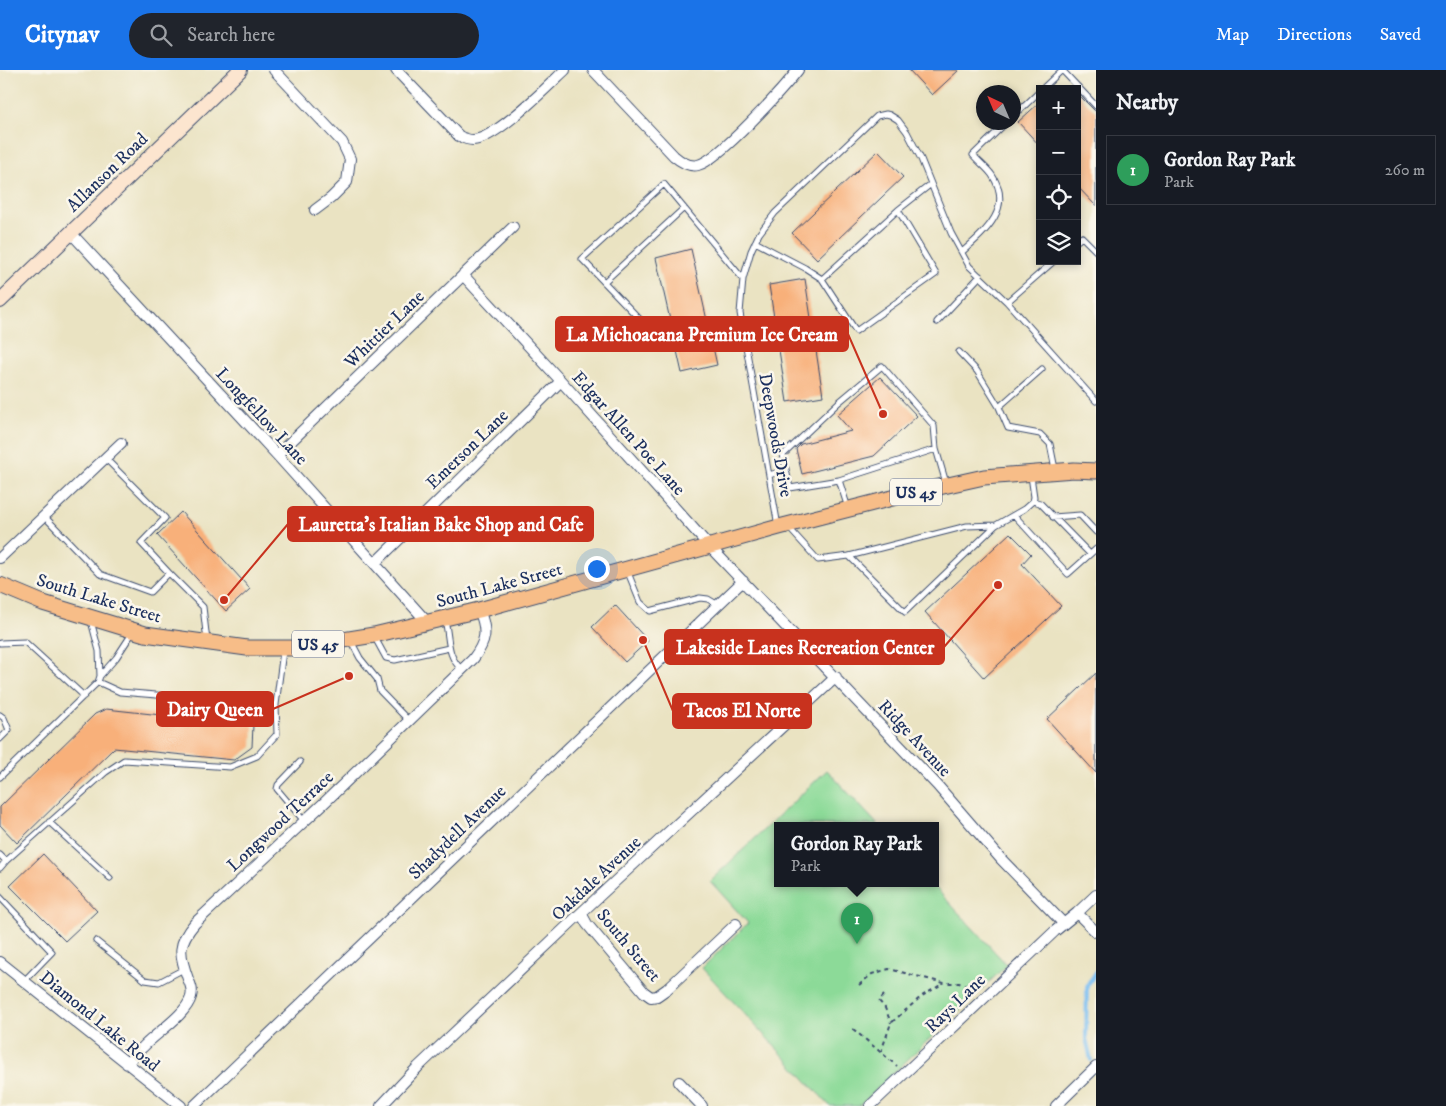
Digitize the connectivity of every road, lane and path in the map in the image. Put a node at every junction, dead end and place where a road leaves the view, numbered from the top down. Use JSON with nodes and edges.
{"nodes":[{"id":1,"x":240,"y":70,"type":"edge"},
{"id":2,"x":274,"y":70,"type":"edge"},
{"id":3,"x":396,"y":70,"type":"edge"},
{"id":4,"x":565,"y":70,"type":"edge"},
{"id":5,"x":593,"y":70,"type":"edge"},
{"id":6,"x":798,"y":70,"type":"edge"},
{"id":7,"x":1062,"y":70,"type":"edge"},
{"id":8,"x":1046,"y":85,"type":"edge"},
{"id":9,"x":1036,"y":95,"type":"edge"},
{"id":10,"x":1096,"y":106,"type":"edge"},
{"id":11,"x":1021,"y":109,"type":"edge"},
{"id":12,"x":999,"y":130,"type":"edge"},
{"id":13,"x":931,"y":184,"type":"junction"},
{"id":14,"x":684,"y":208,"type":"junction"},
{"id":15,"x":315,"y":210,"type":"dead end"},
{"id":16,"x":898,"y":210,"type":"junction"},
{"id":17,"x":514,"y":227,"type":"dead end"},
{"id":18,"x":71,"y":233,"type":"junction"},
{"id":19,"x":1081,"y":237,"type":"edge"},
{"id":20,"x":755,"y":242,"type":"junction"},
{"id":21,"x":1096,"y":251,"type":"edge"},
{"id":22,"x":962,"y":252,"type":"junction"},
{"id":23,"x":1049,"y":265,"type":"edge"},
{"id":24,"x":463,"y":276,"type":"junction"},
{"id":25,"x":980,"y":276,"type":"junction"},
{"id":26,"x":743,"y":279,"type":"junction"},
{"id":27,"x":822,"y":279,"type":"junction"},
{"id":28,"x":604,"y":282,"type":"junction"},
{"id":29,"x":0,"y":301,"type":"edge"},
{"id":30,"x":1007,"y":302,"type":"junction"},
{"id":31,"x":937,"y":322,"type":"dead end"},
{"id":32,"x":654,"y":334,"type":"dead end"},
{"id":33,"x":959,"y":352,"type":"dead end"},
{"id":34,"x":1042,"y":369,"type":"dead end"},
{"id":35,"x":561,"y":381,"type":"junction"},
{"id":36,"x":1096,"y":401,"type":"edge"},
{"id":37,"x":999,"y":407,"type":"junction"},
{"id":38,"x":121,"y":443,"type":"dead end"},
{"id":39,"x":936,"y":449,"type":"junction"},
{"id":40,"x":277,"y":455,"type":"junction"},
{"id":41,"x":105,"y":458,"type":"junction"},
{"id":42,"x":786,"y":470,"type":"junction"},
{"id":43,"x":1096,"y":471,"type":"edge"},
{"id":44,"x":1055,"y":472,"type":"junction"},
{"id":45,"x":1030,"y":473,"type":"junction"},
{"id":46,"x":769,"y":475,"type":"junction"},
{"id":47,"x":839,"y":480,"type":"junction"},
{"id":48,"x":947,"y":485,"type":"junction"},
{"id":49,"x":1032,"y":501,"type":"junction"},
{"id":50,"x":849,"y":508,"type":"junction"},
{"id":51,"x":1014,"y":514,"type":"junction"},
{"id":52,"x":44,"y":516,"type":"junction"},
{"id":53,"x":1053,"y":518,"type":"junction"},
{"id":54,"x":782,"y":526,"type":"junction"},
{"id":55,"x":996,"y":526,"type":"junction"},
{"id":56,"x":1096,"y":532,"type":"edge"},
{"id":57,"x":710,"y":547,"type":"junction"},
{"id":58,"x":1096,"y":549,"type":"edge"},
{"id":59,"x":1090,"y":554,"type":"junction"},
{"id":60,"x":849,"y":556,"type":"junction"},
{"id":61,"x":0,"y":558,"type":"edge"},
{"id":62,"x":375,"y":563,"type":"junction"},
{"id":63,"x":627,"y":569,"type":"junction"},
{"id":64,"x":169,"y":573,"type":"junction"},
{"id":65,"x":743,"y":581,"type":"junction"},
{"id":66,"x":0,"y":584,"type":"edge"},
{"id":67,"x":718,"y":605,"type":"junction"},
{"id":68,"x":479,"y":610,"type":"junction"},
{"id":69,"x":90,"y":618,"type":"junction"},
{"id":70,"x":444,"y":619,"type":"junction"},
{"id":71,"x":428,"y":623,"type":"junction"},
{"id":72,"x":133,"y":631,"type":"junction"},
{"id":73,"x":374,"y":635,"type":"junction"},
{"id":74,"x":350,"y":639,"type":"junction"},
{"id":75,"x":0,"y":643,"type":"edge"},
{"id":76,"x":207,"y":643,"type":"junction"},
{"id":77,"x":283,"y":648,"type":"junction"},
{"id":78,"x":448,"y":648,"type":"junction"},
{"id":79,"x":462,"y":670,"type":"junction"},
{"id":80,"x":836,"y":677,"type":"junction"},
{"id":81,"x":99,"y":679,"type":"junction"},
{"id":82,"x":84,"y":696,"type":"junction"},
{"id":83,"x":276,"y":704,"type":"junction"},
{"id":84,"x":0,"y":715,"type":"edge"},
{"id":85,"x":409,"y":721,"type":"junction"},
{"id":86,"x":0,"y":739,"type":"edge"},
{"id":87,"x":300,"y":762,"type":"dead end"},
{"id":88,"x":0,"y":777,"type":"edge"},
{"id":89,"x":304,"y":821,"type":"junction"},
{"id":90,"x":49,"y":822,"type":"junction"},
{"id":91,"x":0,"y":855,"type":"edge"},
{"id":92,"x":6,"y":861,"type":"junction"},
{"id":93,"x":0,"y":868,"type":"edge"},
{"id":94,"x":110,"y":878,"type":"dead end"},
{"id":95,"x":1096,"y":895,"type":"edge"},
{"id":96,"x":0,"y":897,"type":"edge"},
{"id":97,"x":581,"y":913,"type":"junction"},
{"id":98,"x":1078,"y":913,"type":"junction"},
{"id":99,"x":1063,"y":923,"type":"junction"},
{"id":100,"x":736,"y":924,"type":"dead end"},
{"id":101,"x":1096,"y":932,"type":"edge"},
{"id":102,"x":96,"y":941,"type":"dead end"},
{"id":103,"x":0,"y":962,"type":"edge"},
{"id":104,"x":184,"y":969,"type":"junction"},
{"id":105,"x":24,"y":981,"type":"junction"},
{"id":106,"x":944,"y":983,"type":"junction"},
{"id":107,"x":859,"y":985,"type":"dead end"},
{"id":108,"x":884,"y":996,"type":"dead end"},
{"id":109,"x":985,"y":996,"type":"junction"},
{"id":110,"x":891,"y":1023,"type":"junction"},
{"id":111,"x":853,"y":1029,"type":"dead end"},
{"id":112,"x":882,"y":1052,"type":"junction"},
{"id":113,"x":127,"y":1064,"type":"junction"},
{"id":114,"x":1096,"y":1067,"type":"edge"},
{"id":115,"x":904,"y":1073,"type":"junction"},
{"id":116,"x":679,"y":1082,"type":"dead end"},
{"id":117,"x":181,"y":1106,"type":"edge"},
{"id":118,"x":194,"y":1106,"type":"edge"},
{"id":119,"x":381,"y":1106,"type":"edge"},
{"id":120,"x":702,"y":1106,"type":"edge"},
{"id":121,"x":870,"y":1106,"type":"edge"},
{"id":122,"x":1056,"y":1106,"type":"edge"}],
"edges":[{"from":1,"to":18,"type":"street","name":"Allanson Road"},
{"from":2,"to":15,"type":"street"},
{"from":3,"to":4,"type":"street"},
{"from":5,"to":6,"type":"street"},
{"from":7,"to":8,"type":"lane"},
{"from":7,"to":10,"type":"lane"},
{"from":9,"to":11,"type":"lane"},
{"from":12,"to":22,"type":"lane"},
{"from":13,"to":16,"type":"lane"},
{"from":13,"to":20,"type":"lane","name":"Deepwoods Drive"},
{"from":13,"to":22,"type":"lane"},
{"from":14,"to":26,"type":"lane"},
{"from":14,"to":28,"type":"lane"},
{"from":14,"to":28,"type":"lane"},
{"from":16,"to":27,"type":"lane"},
{"from":16,"to":27,"type":"lane"},
{"from":17,"to":24,"type":"street","name":"Whittier Lane"},
{"from":18,"to":29,"type":"street","name":"Allanson Road"},
{"from":18,"to":40,"type":"street","name":"Longfellow Lane"},
{"from":19,"to":21,"type":"lane"},
{"from":20,"to":26,"type":"lane","name":"Deepwoods Drive"},
{"from":20,"to":27,"type":"lane"},
{"from":22,"to":25,"type":"lane"},
{"from":23,"to":30,"type":"lane"},
{"from":24,"to":35,"type":"street","name":"Edgar Allen Poe Lane"},
{"from":24,"to":40,"type":"street","name":"Whittier Lane"},
{"from":25,"to":30,"type":"lane"},
{"from":25,"to":31,"type":"lane"},
{"from":26,"to":46,"type":"lane","name":"Deepwoods Drive"},
{"from":28,"to":32,"type":"lane"},
{"from":30,"to":36,"type":"lane"},
{"from":33,"to":37,"type":"lane"},
{"from":34,"to":37,"type":"lane"},
{"from":35,"to":57,"type":"street","name":"Edgar Allen Poe Lane"},
{"from":35,"to":62,"type":"street","name":"Emerson Lane"},
{"from":37,"to":44,"type":"lane"},
{"from":38,"to":41,"type":"street"},
{"from":39,"to":42,"type":"lane"},
{"from":39,"to":47,"type":"lane"},
{"from":39,"to":48,"type":"lane"},
{"from":40,"to":62,"type":"street","name":"Longfellow Lane"},
{"from":41,"to":52,"type":"street"},
{"from":41,"to":64,"type":"lane"},
{"from":42,"to":46,"type":"lane"},
{"from":42,"to":47,"type":"lane"},
{"from":43,"to":44,"type":"main road","name":"South Lake Street","number":"US 45"},
{"from":44,"to":45,"type":"main road","name":"South Lake Street","number":"US 45"},
{"from":45,"to":48,"type":"main road","name":"South Lake Street","number":"US 45"},
{"from":45,"to":49,"type":"lane"},
{"from":46,"to":54,"type":"lane","name":"Deepwoods Drive"},
{"from":47,"to":50,"type":"lane"},
{"from":48,"to":50,"type":"main road","name":"South Lake Street","number":"US 45"},
{"from":49,"to":51,"type":"lane"},
{"from":49,"to":53,"type":"lane"},
{"from":50,"to":54,"type":"main road","name":"South Lake Street","number":"US 45"},
{"from":51,"to":55,"type":"lane"},
{"from":51,"to":59,"type":"lane"},
{"from":52,"to":61,"type":"street"},
{"from":52,"to":64,"type":"lane"},
{"from":53,"to":56,"type":"lane"},
{"from":53,"to":59,"type":"lane"},
{"from":54,"to":57,"type":"main road","name":"South Lake Street","number":"US 45"},
{"from":54,"to":60,"type":"lane"},
{"from":55,"to":60,"type":"lane"},
{"from":55,"to":60,"type":"lane"},
{"from":57,"to":63,"type":"main road","name":"South Lake Street","number":"US 45"},
{"from":57,"to":65,"type":"street","name":"Ridge Avenue"},
{"from":58,"to":59,"type":"lane"},
{"from":62,"to":71,"type":"street","name":"Longfellow Lane"},
{"from":63,"to":67,"type":"lane"},
{"from":63,"to":68,"type":"main road","name":"South Lake Street","number":"US 45"},
{"from":64,"to":76,"type":"lane"},
{"from":65,"to":67,"type":"street","name":"Shadydell Avenue"},
{"from":65,"to":80,"type":"street","name":"Ridge Avenue"},
{"from":66,"to":69,"type":"main road","name":"South Lake Street","number":"US 45"},
{"from":67,"to":118,"type":"street","name":"Shadydell Avenue"},
{"from":68,"to":70,"type":"main road","name":"South Lake Street","number":"US 45"},
{"from":68,"to":79,"type":"street","name":"Longwood Terrace"},
{"from":69,"to":72,"type":"main road","name":"South Lake Street","number":"US 45"},
{"from":69,"to":81,"type":"lane"},
{"from":70,"to":71,"type":"main road","name":"South Lake Street","number":"US 45"},
{"from":70,"to":78,"type":"lane"},
{"from":71,"to":73,"type":"main road","name":"South Lake Street","number":"US 45"},
{"from":72,"to":76,"type":"main road","name":"South Lake Street","number":"US 45"},
{"from":72,"to":81,"type":"lane"},
{"from":73,"to":74,"type":"main road","name":"South Lake Street","number":"US 45"},
{"from":73,"to":78,"type":"lane"},
{"from":74,"to":77,"type":"main road","name":"South Lake Street","number":"US 45"},
{"from":74,"to":85,"type":"lane"},
{"from":75,"to":82,"type":"lane"},
{"from":76,"to":77,"type":"main road","name":"South Lake Street","number":"US 45"},
{"from":77,"to":83,"type":"lane"},
{"from":78,"to":79,"type":"lane"},
{"from":79,"to":85,"type":"street","name":"Longwood Terrace"},
{"from":80,"to":97,"type":"street","name":"Oakdale Avenue"},
{"from":80,"to":99,"type":"street","name":"Ridge Avenue"},
{"from":81,"to":82,"type":"lane"},
{"from":81,"to":83,"type":"lane"},
{"from":82,"to":88,"type":"lane"},
{"from":83,"to":90,"type":"lane"},
{"from":84,"to":86,"type":"lane"},
{"from":85,"to":89,"type":"street","name":"Longwood Terrace"},
{"from":87,"to":89,"type":"lane"},
{"from":89,"to":104,"type":"street","name":"Longwood Terrace"},
{"from":90,"to":92,"type":"lane"},
{"from":90,"to":94,"type":"lane"},
{"from":91,"to":92,"type":"lane"},
{"from":92,"to":93,"type":"lane"},
{"from":95,"to":98,"type":"street"},
{"from":96,"to":105,"type":"lane"},
{"from":97,"to":100,"type":"street","name":"South Street"},
{"from":97,"to":119,"type":"street","name":"Oakdale Avenue"},
{"from":98,"to":99,"type":"street"},
{"from":98,"to":101,"type":"street"},
{"from":99,"to":109,"type":"street","name":"Rays Lane"},
{"from":102,"to":104,"type":"lane"},
{"from":103,"to":105,"type":"street","name":"Diamond Lake Road"},
{"from":104,"to":113,"type":"street","name":"Longwood Terrace"},
{"from":105,"to":113,"type":"street","name":"Diamond Lake Road"},
{"from":106,"to":107,"type":"path"},
{"from":106,"to":109,"type":"path"},
{"from":106,"to":110,"type":"path"},
{"from":108,"to":110,"type":"path"},
{"from":109,"to":115,"type":"street","name":"Rays Lane"},
{"from":110,"to":112,"type":"path"},
{"from":111,"to":112,"type":"path"},
{"from":112,"to":115,"type":"path"},
{"from":113,"to":117,"type":"street","name":"Diamond Lake Road"},
{"from":114,"to":122,"type":"street"},
{"from":115,"to":121,"type":"street","name":"Rays Lane"},
{"from":116,"to":120,"type":"street"}]}
